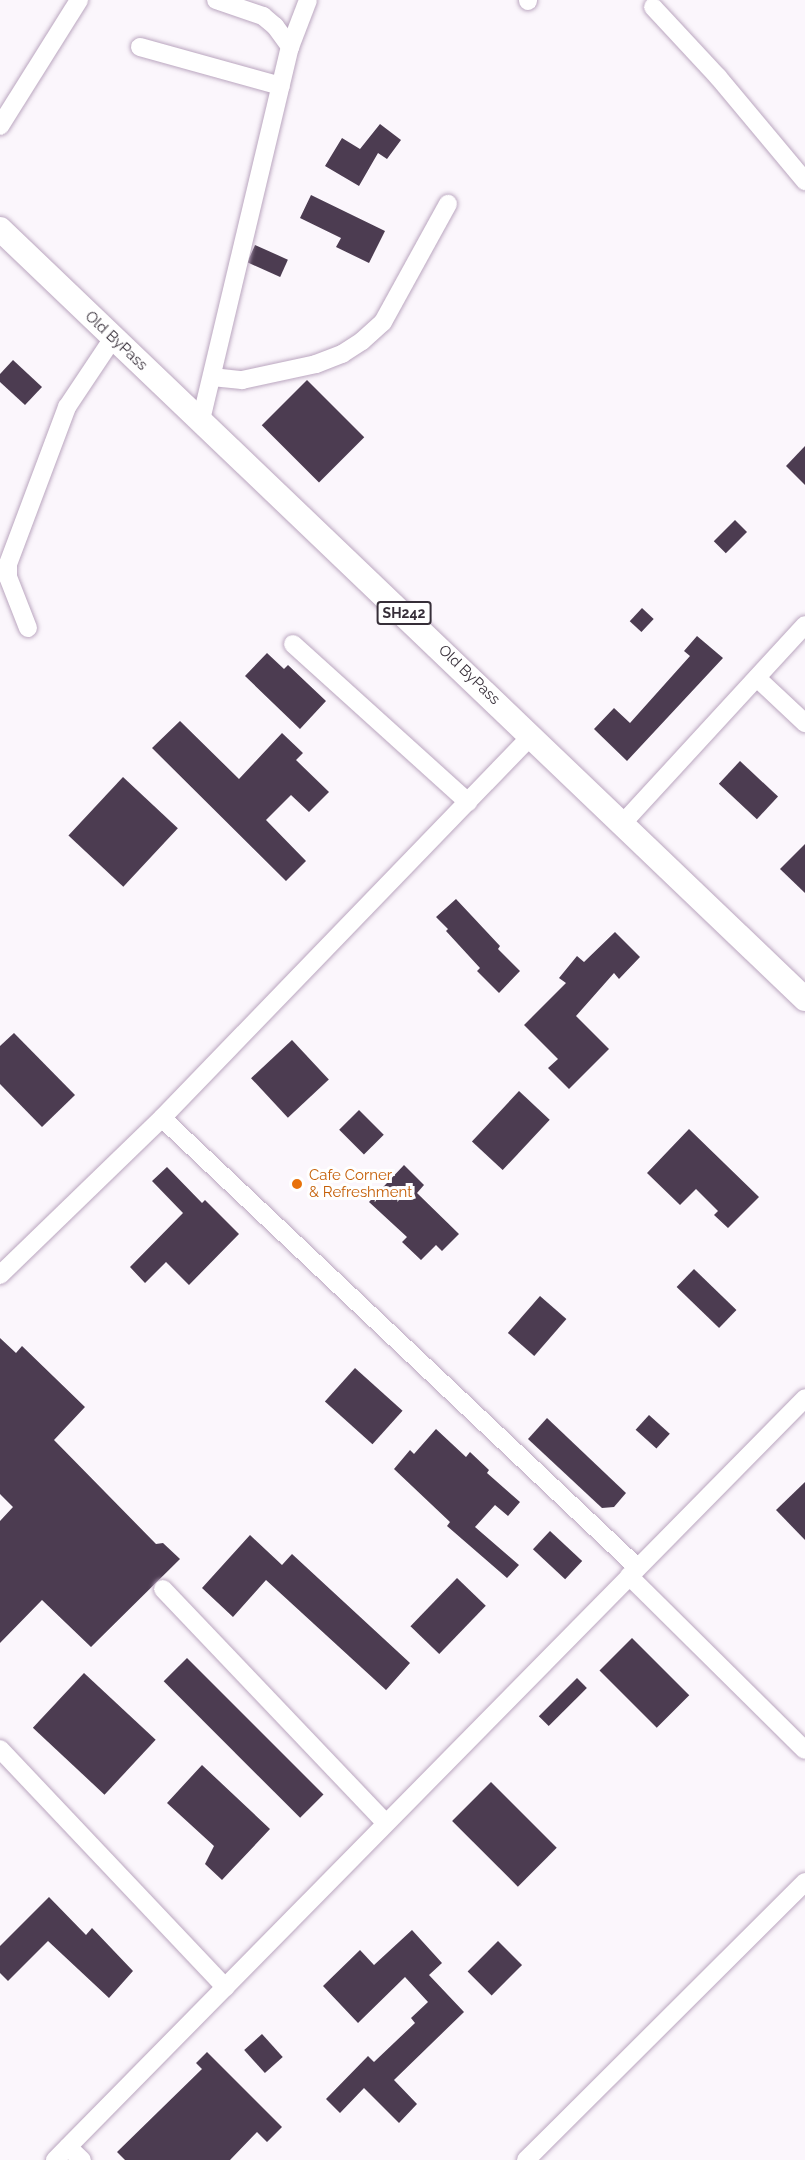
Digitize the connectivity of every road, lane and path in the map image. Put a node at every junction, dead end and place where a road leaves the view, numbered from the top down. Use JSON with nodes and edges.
{"nodes":[{"id":1,"x":79,"y":0,"type":"edge"},
{"id":2,"x":216,"y":0,"type":"edge"},
{"id":3,"x":308,"y":0,"type":"edge"},
{"id":4,"x":653,"y":7,"type":"dead end"},
{"id":5,"x":140,"y":47,"type":"dead end"},
{"id":6,"x":290,"y":47,"type":"junction"},
{"id":7,"x":281,"y":86,"type":"junction"},
{"id":8,"x":0,"y":126,"type":"edge"},
{"id":9,"x":805,"y":181,"type":"edge"},
{"id":10,"x":448,"y":204,"type":"dead end"},
{"id":11,"x":0,"y":229,"type":"edge"},
{"id":12,"x":113,"y":338,"type":"junction"},
{"id":13,"x":212,"y":377,"type":"junction"},
{"id":14,"x":201,"y":420,"type":"junction"},
{"id":15,"x":805,"y":624,"type":"edge"},
{"id":16,"x":28,"y":628,"type":"dead end"},
{"id":17,"x":293,"y":644,"type":"dead end"},
{"id":18,"x":757,"y":678,"type":"junction"},
{"id":19,"x":805,"y":723,"type":"edge"},
{"id":20,"x":532,"y":735,"type":"junction"},
{"id":21,"x":468,"y":802,"type":"junction"},
{"id":22,"x":622,"y":824,"type":"junction"},
{"id":23,"x":805,"y":999,"type":"edge"},
{"id":24,"x":162,"y":1118,"type":"junction"},
{"id":25,"x":0,"y":1275,"type":"edge"},
{"id":26,"x":805,"y":1398,"type":"edge"},
{"id":27,"x":633,"y":1572,"type":"junction"},
{"id":28,"x":163,"y":1589,"type":"dead end"},
{"id":29,"x":0,"y":1749,"type":"edge"},
{"id":30,"x":805,"y":1750,"type":"edge"},
{"id":31,"x":386,"y":1823,"type":"junction"},
{"id":32,"x":805,"y":1882,"type":"edge"},
{"id":33,"x":225,"y":1987,"type":"junction"},
{"id":34,"x":68,"y":2146,"type":"junction"},
{"id":35,"x":55,"y":2160,"type":"edge"},
{"id":36,"x":81,"y":2160,"type":"edge"},
{"id":37,"x":526,"y":2160,"type":"edge"}],
"edges":[{"from":1,"to":8,"type":"street"},
{"from":2,"to":6,"type":"street"},
{"from":3,"to":6,"type":"street"},
{"from":4,"to":9,"type":"street"},
{"from":5,"to":7,"type":"street"},
{"from":6,"to":7,"type":"street"},
{"from":7,"to":13,"type":"street"},
{"from":10,"to":13,"type":"street"},
{"from":11,"to":12,"type":"main road","name":"Old ByPass","number":"SH242"},
{"from":12,"to":14,"type":"main road","name":"Old ByPass","number":"SH242"},
{"from":12,"to":16,"type":"street"},
{"from":13,"to":14,"type":"street"},
{"from":14,"to":20,"type":"main road","name":"Old ByPass","number":"SH242"},
{"from":15,"to":18,"type":"street"},
{"from":17,"to":21,"type":"street"},
{"from":18,"to":19,"type":"street"},
{"from":18,"to":22,"type":"street"},
{"from":20,"to":21,"type":"street"},
{"from":20,"to":22,"type":"main road","name":"Old ByPass","number":"SH242"},
{"from":21,"to":24,"type":"street"},
{"from":22,"to":23,"type":"main road","name":"Old ByPass","number":"SH242"},
{"from":24,"to":25,"type":"street"},
{"from":24,"to":27,"type":"street"},
{"from":26,"to":27,"type":"street"},
{"from":27,"to":30,"type":"street"},
{"from":27,"to":31,"type":"street"},
{"from":28,"to":31,"type":"street"},
{"from":29,"to":33,"type":"street"},
{"from":31,"to":33,"type":"street"},
{"from":32,"to":37,"type":"street"},
{"from":33,"to":34,"type":"street"},
{"from":34,"to":35,"type":"street"},
{"from":34,"to":36,"type":"street"}]}
